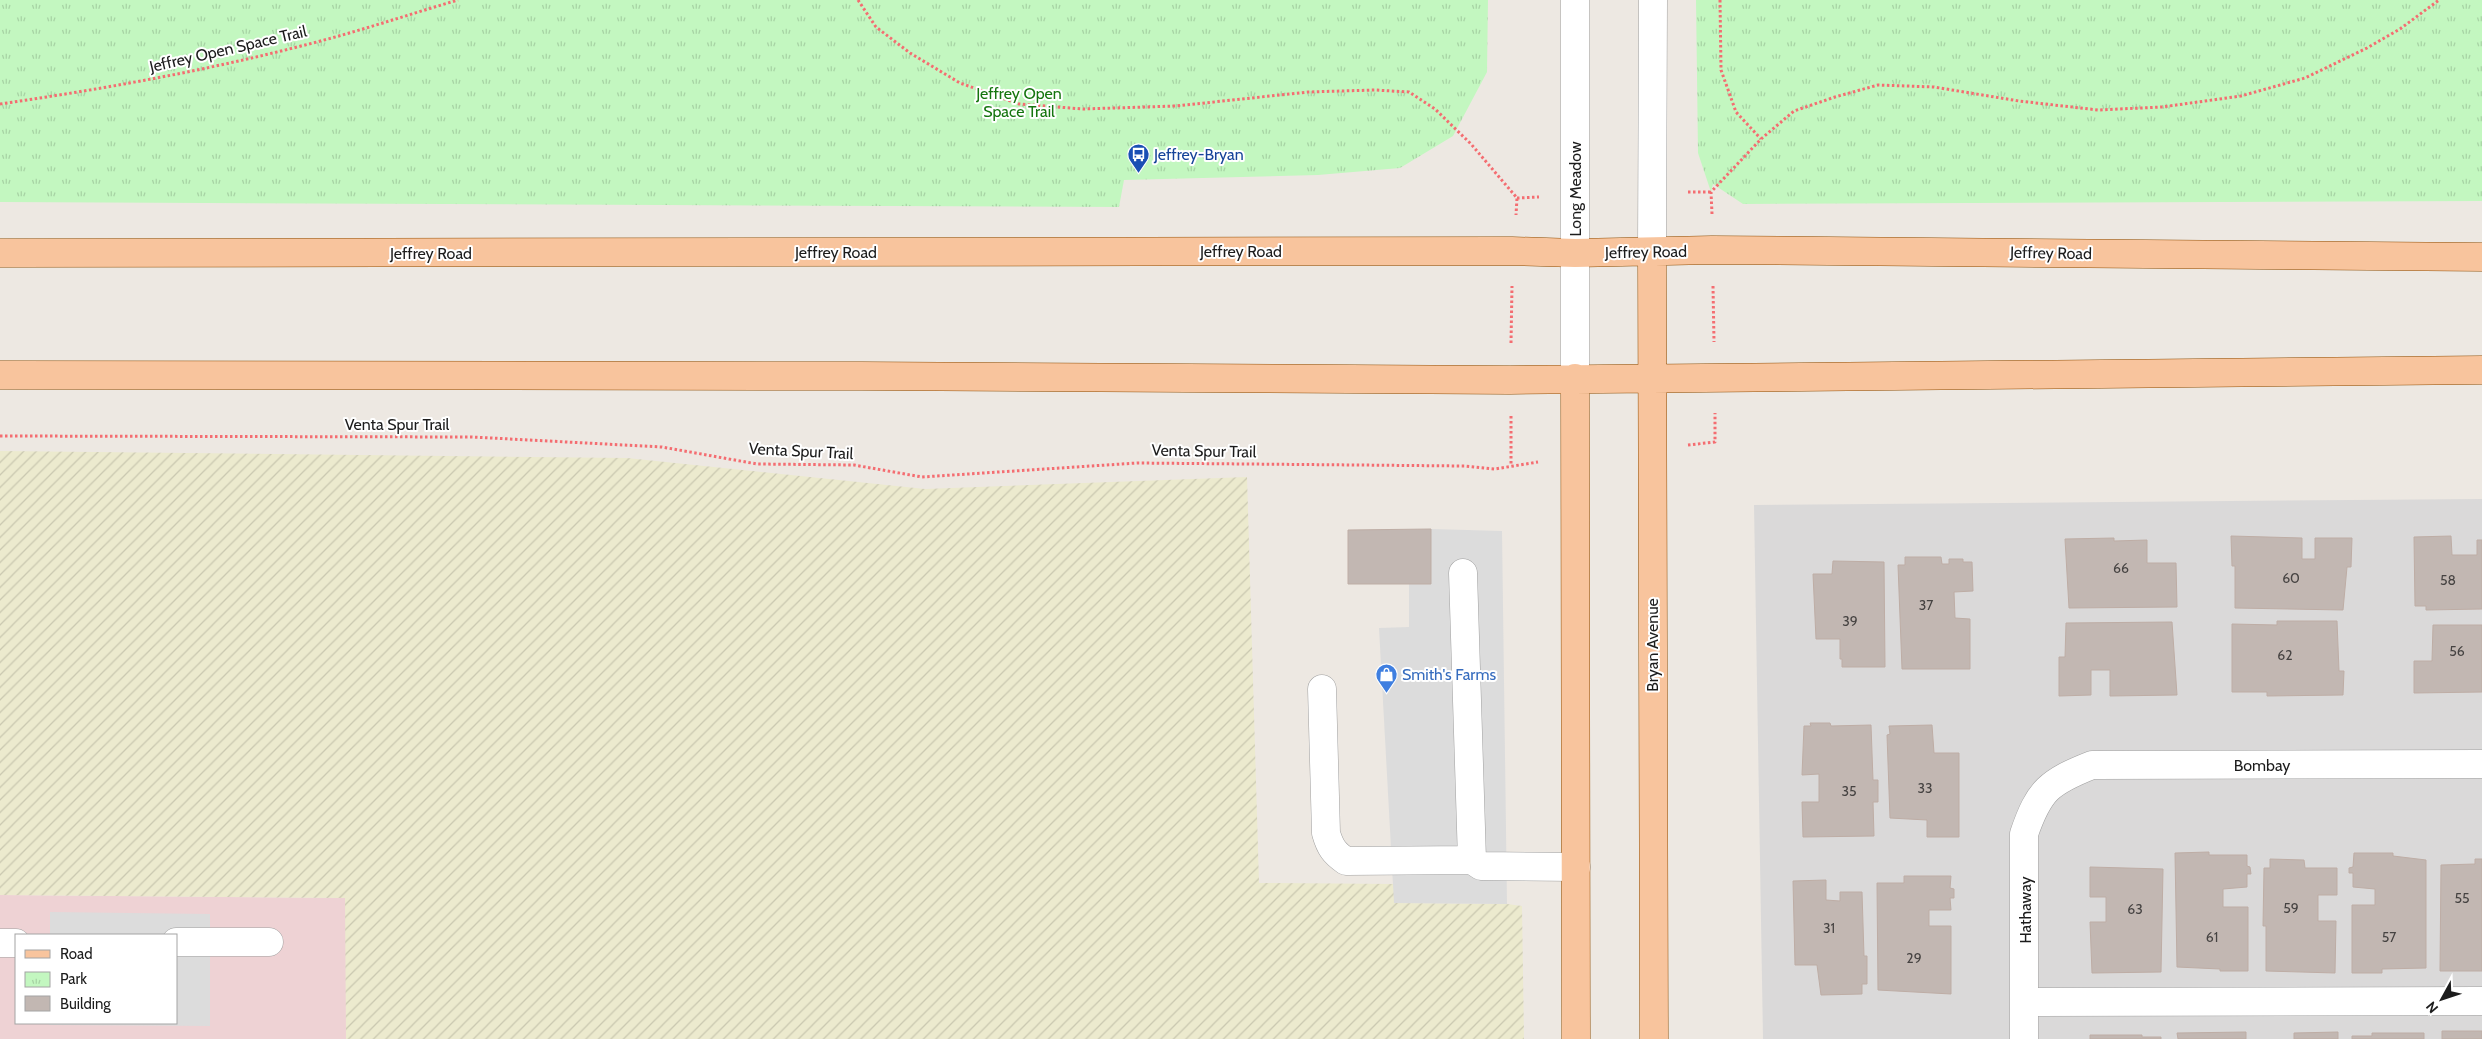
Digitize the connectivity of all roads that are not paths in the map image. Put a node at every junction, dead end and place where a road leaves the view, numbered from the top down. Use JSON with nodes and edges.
{"nodes":[{"id":1,"x":1575,"y":0,"type":"edge"},
{"id":2,"x":1653,"y":0,"type":"edge"},
{"id":3,"x":1652,"y":252,"type":"junction"},
{"id":4,"x":1575,"y":253,"type":"junction"},
{"id":5,"x":0,"y":254,"type":"edge"},
{"id":6,"x":2482,"y":256,"type":"edge"},
{"id":7,"x":2482,"y":370,"type":"edge"},
{"id":8,"x":0,"y":375,"type":"edge"},
{"id":9,"x":1650,"y":377,"type":"junction"},
{"id":10,"x":1575,"y":378,"type":"junction"},
{"id":11,"x":1462,"y":573,"type":"dead end"},
{"id":12,"x":1322,"y":689,"type":"dead end"},
{"id":13,"x":2482,"y":764,"type":"edge"},
{"id":14,"x":2048,"y":788,"type":"joint"},
{"id":15,"x":1472,"y":860,"type":"junction"},
{"id":16,"x":1576,"y":867,"type":"junction"},
{"id":17,"x":178,"y":942,"type":"edge"},
{"id":18,"x":269,"y":942,"type":"dead end"},
{"id":19,"x":0,"y":943,"type":"edge"},
{"id":20,"x":15,"y":943,"type":"edge"},
{"id":21,"x":2482,"y":1001,"type":"edge"},
{"id":22,"x":2025,"y":1002,"type":"junction"},
{"id":23,"x":1576,"y":1039,"type":"edge"},
{"id":24,"x":1654,"y":1039,"type":"edge"},
{"id":25,"x":2024,"y":1039,"type":"edge"}],
"edges":[{"from":1,"to":4,"type":"street","name":"Long Meadow"},
{"from":2,"to":3,"type":"street"},
{"from":3,"to":4,"type":"main road","name":"Jeffrey Road"},
{"from":3,"to":6,"type":"main road","name":"Jeffrey Road"},
{"from":3,"to":9,"type":"main road","name":"Bryan Avenue"},
{"from":4,"to":5,"type":"main road","name":"Jeffrey Road"},
{"from":4,"to":10,"type":"street","name":"Long Meadow"},
{"from":7,"to":9,"type":"main road"},
{"from":8,"to":10,"type":"main road"},
{"from":9,"to":10,"type":"main road"},
{"from":9,"to":24,"type":"main road","name":"Bryan Avenue"},
{"from":10,"to":16,"type":"main road"},
{"from":11,"to":15,"type":"street"},
{"from":12,"to":15,"type":"street"},
{"from":13,"to":14,"type":"street","name":"Bombay"},
{"from":14,"to":22,"type":"street","name":"Hathaway"},
{"from":15,"to":16,"type":"street"},
{"from":16,"to":23,"type":"main road"},
{"from":17,"to":18,"type":"street"},
{"from":19,"to":20,"type":"street"},
{"from":21,"to":22,"type":"street"},
{"from":22,"to":25,"type":"street","name":"Hathaway"}]}
